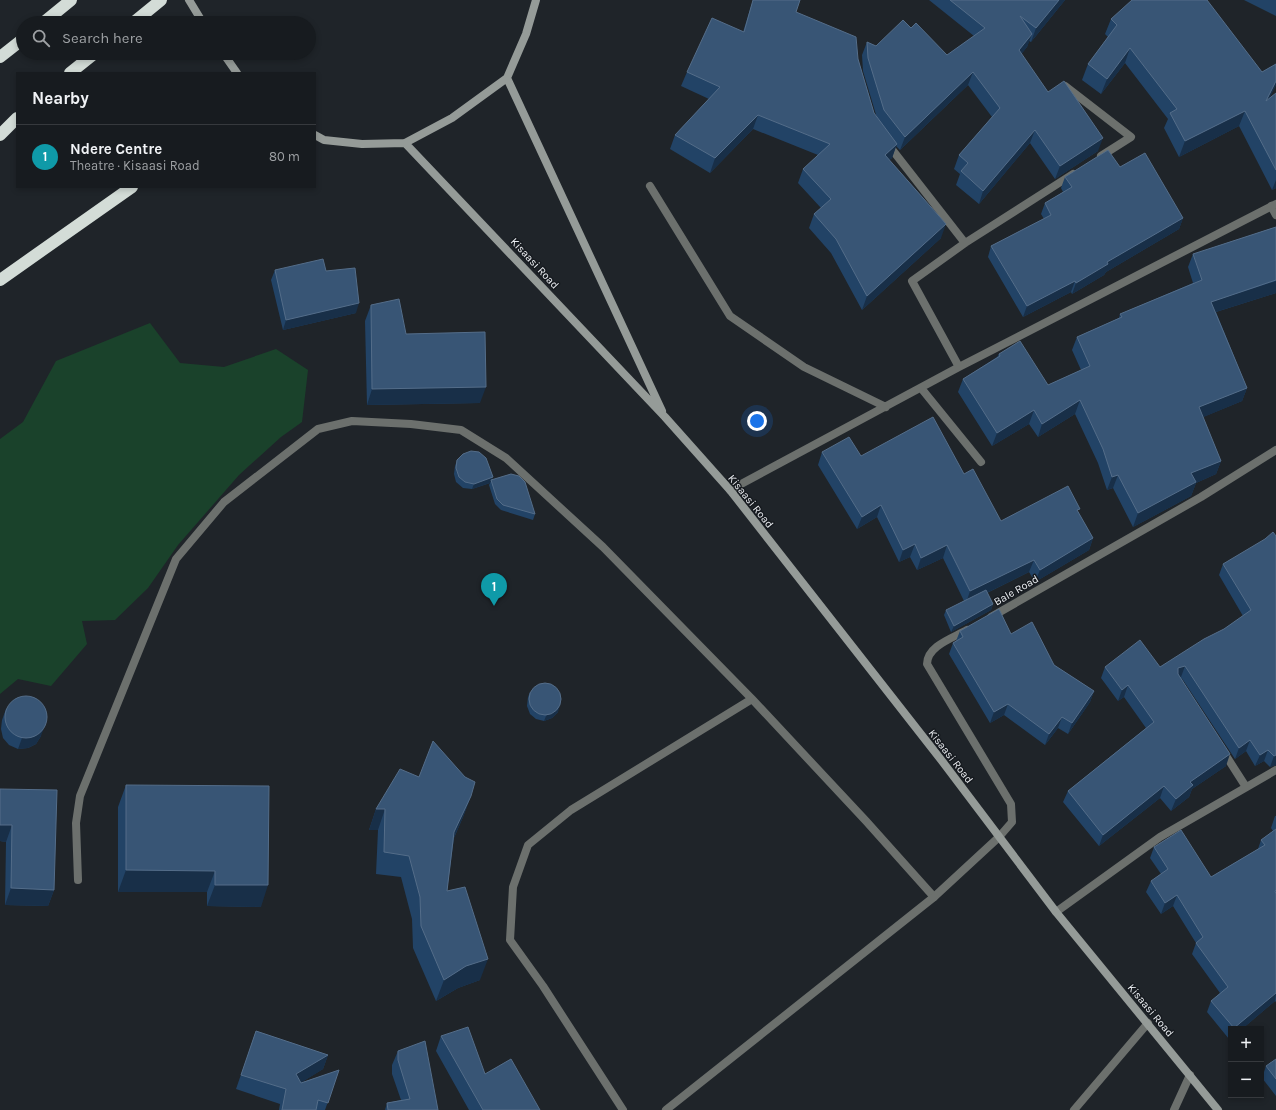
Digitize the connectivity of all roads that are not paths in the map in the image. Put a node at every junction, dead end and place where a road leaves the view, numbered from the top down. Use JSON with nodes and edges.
{"nodes":[{"id":1,"x":72,"y":0,"type":"edge"},
{"id":2,"x":161,"y":0,"type":"edge"},
{"id":3,"x":190,"y":0,"type":"edge"},
{"id":4,"x":536,"y":0,"type":"edge"},
{"id":5,"x":52,"y":16,"type":"edge"},
{"id":6,"x":142,"y":16,"type":"edge"},
{"id":7,"x":199,"y":16,"type":"edge"},
{"id":8,"x":16,"y":44,"type":"edge"},
{"id":9,"x":0,"y":57,"type":"edge"},
{"id":10,"x":86,"y":60,"type":"edge"},
{"id":11,"x":228,"y":60,"type":"edge"},
{"id":12,"x":71,"y":72,"type":"edge"},
{"id":13,"x":236,"y":72,"type":"edge"},
{"id":14,"x":507,"y":78,"type":"junction"},
{"id":15,"x":1065,"y":86,"type":"edge"},
{"id":16,"x":16,"y":119,"type":"edge"},
{"id":17,"x":0,"y":136,"type":"edge"},
{"id":18,"x":316,"y":136,"type":"edge"},
{"id":19,"x":884,"y":139,"type":"edge"},
{"id":20,"x":406,"y":143,"type":"junction"},
{"id":21,"x":1092,"y":163,"type":"edge"},
{"id":22,"x":1078,"y":171,"type":"edge"},
{"id":23,"x":650,"y":186,"type":"dead end"},
{"id":24,"x":131,"y":188,"type":"edge"},
{"id":25,"x":1274,"y":205,"type":"edge"},
{"id":26,"x":1276,"y":215,"type":"edge"},
{"id":27,"x":965,"y":243,"type":"junction"},
{"id":28,"x":0,"y":280,"type":"edge"},
{"id":29,"x":959,"y":367,"type":"junction"},
{"id":30,"x":922,"y":388,"type":"junction"},
{"id":31,"x":886,"y":407,"type":"junction"},
{"id":32,"x":665,"y":417,"type":"junction"},
{"id":33,"x":1276,"y":450,"type":"edge"},
{"id":34,"x":981,"y":462,"type":"dead end"},
{"id":35,"x":730,"y":490,"type":"junction"},
{"id":36,"x":752,"y":699,"type":"junction"},
{"id":37,"x":1217,"y":741,"type":"edge"},
{"id":38,"x":1276,"y":770,"type":"edge"},
{"id":39,"x":1246,"y":787,"type":"junction"},
{"id":40,"x":999,"y":837,"type":"junction"},
{"id":41,"x":78,"y":880,"type":"dead end"},
{"id":42,"x":934,"y":897,"type":"junction"},
{"id":43,"x":1056,"y":912,"type":"junction"},
{"id":44,"x":1148,"y":1024,"type":"junction"},
{"id":45,"x":1190,"y":1074,"type":"junction"},
{"id":46,"x":623,"y":1110,"type":"edge"},
{"id":47,"x":666,"y":1110,"type":"edge"},
{"id":48,"x":1074,"y":1110,"type":"edge"},
{"id":49,"x":1174,"y":1110,"type":"edge"},
{"id":50,"x":1218,"y":1110,"type":"edge"}],
"edges":[{"from":1,"to":5,"type":"highway"},
{"from":2,"to":6,"type":"highway"},
{"from":3,"to":7,"type":"main road"},
{"from":4,"to":14,"type":"main road"},
{"from":8,"to":9,"type":"highway"},
{"from":10,"to":12,"type":"highway"},
{"from":11,"to":13,"type":"main road"},
{"from":14,"to":20,"type":"main road"},
{"from":14,"to":32,"type":"main road","name":"Kisaasi Road"},
{"from":15,"to":21,"type":"street"},
{"from":16,"to":17,"type":"highway"},
{"from":18,"to":20,"type":"main road"},
{"from":19,"to":27,"type":"street"},
{"from":20,"to":32,"type":"main road","name":"Kisaasi Road"},
{"from":22,"to":27,"type":"street"},
{"from":23,"to":31,"type":"street"},
{"from":24,"to":28,"type":"highway"},
{"from":25,"to":26,"type":"street"},
{"from":25,"to":29,"type":"street"},
{"from":27,"to":29,"type":"street"},
{"from":29,"to":30,"type":"street"},
{"from":30,"to":31,"type":"street"},
{"from":30,"to":34,"type":"street"},
{"from":31,"to":35,"type":"street"},
{"from":32,"to":35,"type":"main road","name":"Kisaasi Road"},
{"from":33,"to":40,"type":"street","name":"Bale Road"},
{"from":35,"to":40,"type":"main road","name":"Kisaasi Road"},
{"from":36,"to":41,"type":"street"},
{"from":36,"to":42,"type":"street"},
{"from":36,"to":46,"type":"street"},
{"from":37,"to":39,"type":"street"},
{"from":38,"to":39,"type":"street"},
{"from":39,"to":43,"type":"street"},
{"from":40,"to":42,"type":"street","name":"Bale Road"},
{"from":40,"to":43,"type":"main road","name":"Kisaasi Road"},
{"from":42,"to":47,"type":"street","name":"Bale Road"},
{"from":43,"to":44,"type":"main road","name":"Kisaasi Road"},
{"from":44,"to":45,"type":"main road","name":"Kisaasi Road"},
{"from":44,"to":48,"type":"street"},
{"from":45,"to":49,"type":"street"},
{"from":45,"to":50,"type":"main road","name":"Kisaasi Road"}]}
